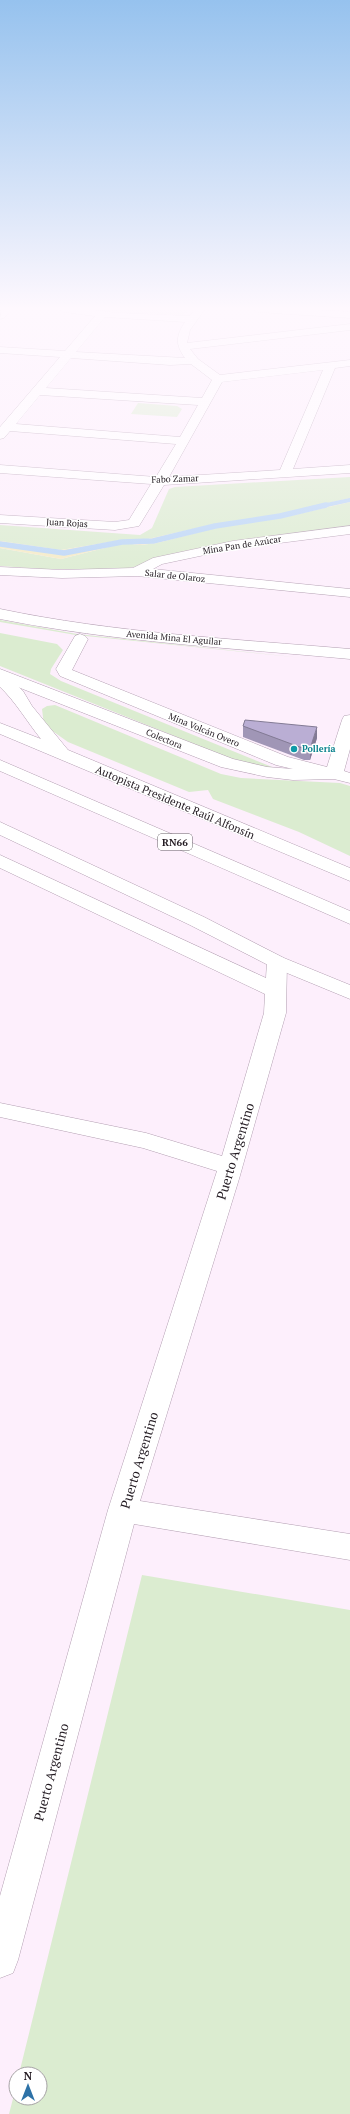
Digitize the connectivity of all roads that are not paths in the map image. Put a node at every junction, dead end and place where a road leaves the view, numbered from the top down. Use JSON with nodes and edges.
{"nodes":[{"id":1,"x":23,"y":408,"type":"edge"},
{"id":2,"x":201,"y":408,"type":"edge"},
{"id":3,"x":313,"y":408,"type":"edge"},
{"id":4,"x":4,"y":431,"type":"edge"},
{"id":5,"x":184,"y":441,"type":"junction"},
{"id":6,"x":0,"y":469,"type":"edge"},
{"id":7,"x":350,"y":469,"type":"edge"},
{"id":8,"x":285,"y":473,"type":"junction"},
{"id":9,"x":159,"y":481,"type":"junction"},
{"id":10,"x":0,"y":519,"type":"edge"},
{"id":11,"x":350,"y":530,"type":"edge"},
{"id":12,"x":0,"y":571,"type":"edge"},
{"id":13,"x":137,"y":572,"type":"junction"},
{"id":14,"x":350,"y":593,"type":"edge"},
{"id":15,"x":0,"y":614,"type":"edge"},
{"id":16,"x":0,"y":626,"type":"edge"},
{"id":17,"x":80,"y":639,"type":"junction"},
{"id":18,"x":350,"y":654,"type":"edge"},
{"id":19,"x":350,"y":667,"type":"edge"},
{"id":20,"x":0,"y":674,"type":"edge"},
{"id":21,"x":0,"y":678,"type":"edge"},
{"id":22,"x":350,"y":720,"type":"edge"},
{"id":23,"x":0,"y":728,"type":"edge"},
{"id":24,"x":63,"y":755,"type":"junction"},
{"id":25,"x":345,"y":755,"type":"edge"},
{"id":26,"x":0,"y":765,"type":"edge"},
{"id":27,"x":342,"y":776,"type":"edge"},
{"id":28,"x":0,"y":828,"type":"edge"},
{"id":29,"x":0,"y":861,"type":"edge"},
{"id":30,"x":350,"y":875,"type":"edge"},
{"id":31,"x":310,"y":901,"type":"junction"},
{"id":32,"x":350,"y":918,"type":"edge"},
{"id":33,"x":350,"y":930,"type":"edge"},
{"id":34,"x":276,"y":962,"type":"junction"},
{"id":35,"x":276,"y":991,"type":"junction"},
{"id":36,"x":350,"y":994,"type":"edge"},
{"id":37,"x":0,"y":1110,"type":"edge"},
{"id":38,"x":230,"y":1167,"type":"junction"},
{"id":39,"x":123,"y":1510,"type":"junction"},
{"id":40,"x":350,"y":1548,"type":"edge"},
{"id":41,"x":0,"y":1960,"type":"edge"}],
"edges":[{"from":1,"to":4,"type":"main road"},
{"from":2,"to":5,"type":"main road"},
{"from":3,"to":8,"type":"main road"},
{"from":4,"to":5,"type":"main road"},
{"from":5,"to":9,"type":"main road"},
{"from":6,"to":9,"type":"main road","name":"Fabo Zamar"},
{"from":7,"to":8,"type":"main road","name":"Fabo Zamar"},
{"from":8,"to":9,"type":"main road","name":"Fabo Zamar"},
{"from":9,"to":10,"type":"main road","name":"Juan Rojas"},
{"from":11,"to":13,"type":"main road","name":"Mina Pan de Azúcar"},
{"from":12,"to":13,"type":"main road","name":"Salar de Olaroz"},
{"from":13,"to":14,"type":"main road","name":"Salar de Olaroz"},
{"from":15,"to":18,"type":"main road","name":"Avenida Mina El Aguilar"},
{"from":16,"to":17,"type":"main road","name":"Avenida Mina El Aguilar"},
{"from":17,"to":19,"type":"main road","name":"Avenida Mina El Aguilar"},
{"from":17,"to":27,"type":"main road","name":"Mina Volcán Overo"},
{"from":20,"to":27,"type":"main road","name":"Colectora"},
{"from":21,"to":24,"type":"main road"},
{"from":22,"to":25,"type":"main road"},
{"from":23,"to":24,"type":"main road","name":"Autopista Presidente Raúl Alfonsín"},
{"from":24,"to":30,"type":"main road","name":"Autopista Presidente Raúl Alfonsín"},
{"from":25,"to":27,"type":"main road"},
{"from":26,"to":31,"type":"main road","number":"RN66"},
{"from":28,"to":34,"type":"main road"},
{"from":29,"to":35,"type":"main road"},
{"from":31,"to":32,"type":"main road","number":"RN66"},
{"from":31,"to":33,"type":"main road"},
{"from":34,"to":35,"type":"main road","name":"Puerto Argentino"},
{"from":34,"to":36,"type":"main road"},
{"from":35,"to":38,"type":"main road","name":"Puerto Argentino"},
{"from":37,"to":38,"type":"main road"},
{"from":38,"to":39,"type":"main road","name":"Puerto Argentino"},
{"from":39,"to":40,"type":"main road"},
{"from":39,"to":41,"type":"main road","name":"Puerto Argentino"}]}
